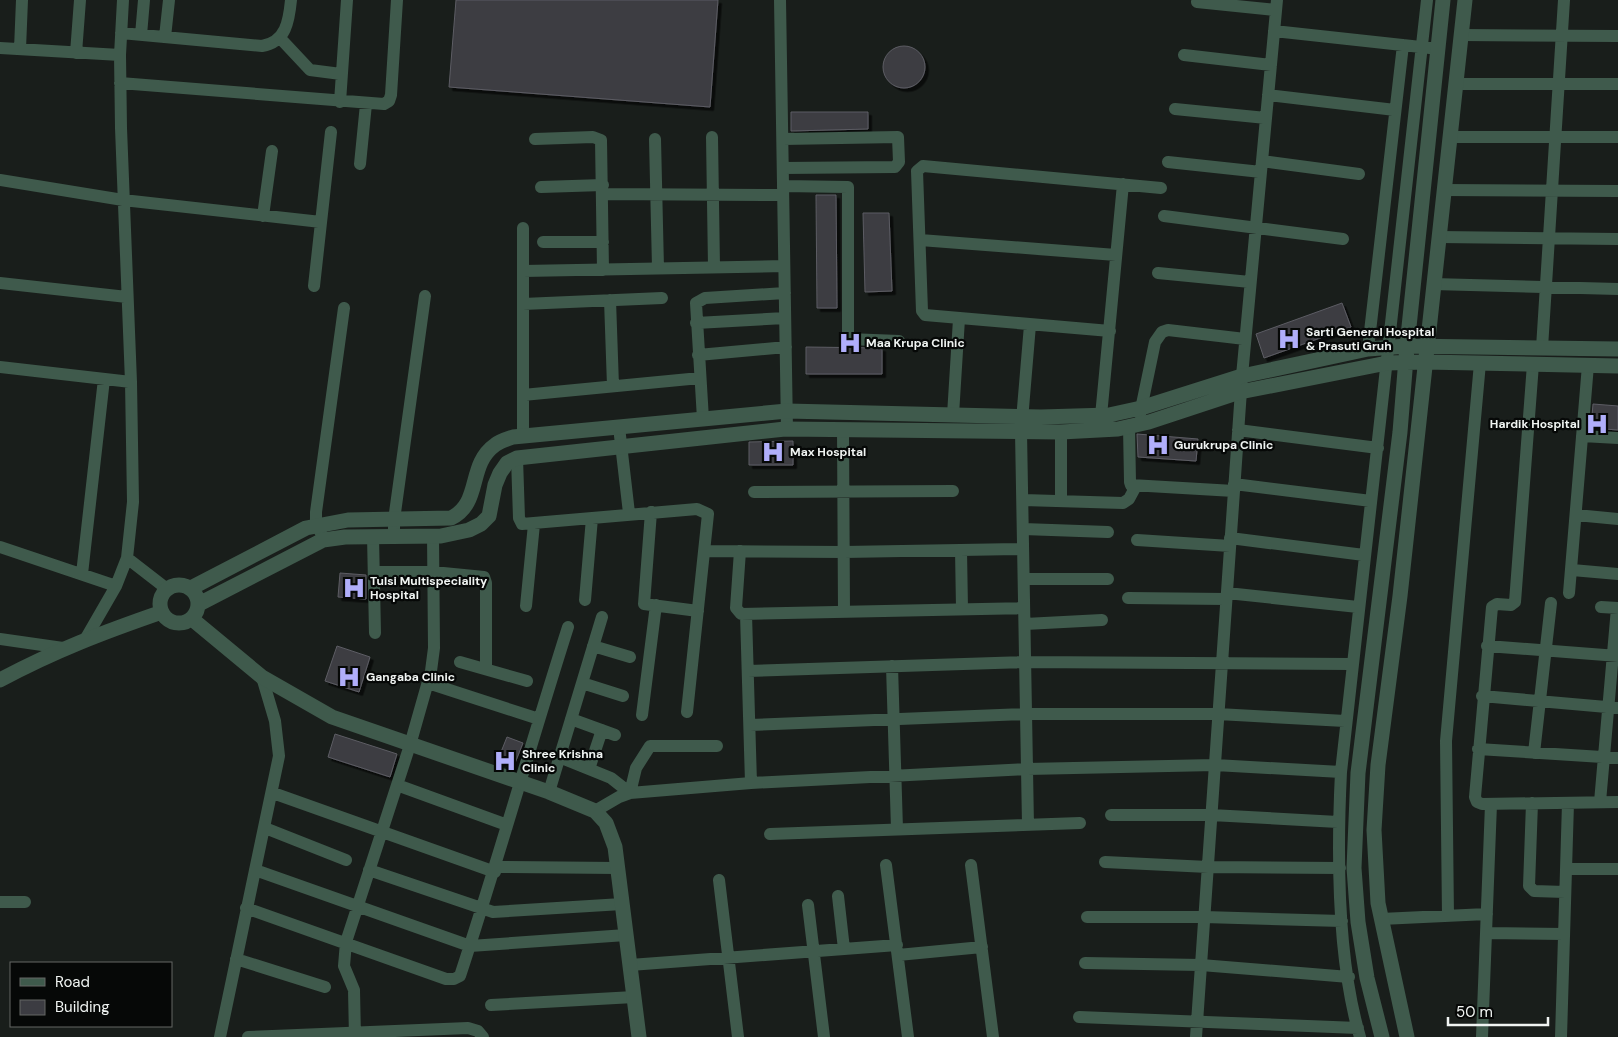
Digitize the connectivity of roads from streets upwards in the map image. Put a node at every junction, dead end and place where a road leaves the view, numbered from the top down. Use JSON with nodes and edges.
{"nodes":[{"id":1,"x":22,"y":0,"type":"edge"},
{"id":2,"x":80,"y":0,"type":"edge"},
{"id":3,"x":123,"y":0,"type":"edge"},
{"id":4,"x":144,"y":0,"type":"edge"},
{"id":5,"x":169,"y":0,"type":"edge"},
{"id":6,"x":291,"y":0,"type":"edge"},
{"id":7,"x":347,"y":0,"type":"edge"},
{"id":8,"x":397,"y":0,"type":"edge"},
{"id":9,"x":780,"y":0,"type":"edge"},
{"id":10,"x":1427,"y":0,"type":"edge"},
{"id":11,"x":1444,"y":0,"type":"edge"},
{"id":12,"x":1465,"y":0,"type":"edge"},
{"id":13,"x":1564,"y":0,"type":"edge"},
{"id":14,"x":1197,"y":2,"type":"dead end"},
{"id":15,"x":1276,"y":5,"type":"edge"},
{"id":16,"x":1274,"y":31,"type":"junction"},
{"id":17,"x":121,"y":33,"type":"junction"},
{"id":18,"x":1562,"y":34,"type":"junction"},
{"id":19,"x":141,"y":35,"type":"junction"},
{"id":20,"x":1461,"y":35,"type":"junction"},
{"id":21,"x":1618,"y":36,"type":"edge"},
{"id":22,"x":165,"y":37,"type":"junction"},
{"id":23,"x":280,"y":38,"type":"junction"},
{"id":24,"x":1403,"y":45,"type":"junction"},
{"id":25,"x":0,"y":48,"type":"edge"},
{"id":26,"x":1423,"y":48,"type":"junction"},
{"id":27,"x":20,"y":49,"type":"junction"},
{"id":28,"x":1438,"y":49,"type":"junction"},
{"id":29,"x":76,"y":53,"type":"junction"},
{"id":30,"x":120,"y":55,"type":"junction"},
{"id":31,"x":1184,"y":55,"type":"dead end"},
{"id":32,"x":1271,"y":65,"type":"junction"},
{"id":33,"x":341,"y":74,"type":"junction"},
{"id":34,"x":120,"y":82,"type":"junction"},
{"id":35,"x":1456,"y":84,"type":"junction"},
{"id":36,"x":1558,"y":84,"type":"junction"},
{"id":37,"x":1618,"y":84,"type":"edge"},
{"id":38,"x":1268,"y":95,"type":"junction"},
{"id":39,"x":340,"y":102,"type":"junction"},
{"id":40,"x":366,"y":104,"type":"junction"},
{"id":41,"x":1175,"y":109,"type":"dead end"},
{"id":42,"x":1395,"y":110,"type":"junction"},
{"id":43,"x":1266,"y":118,"type":"junction"},
{"id":44,"x":331,"y":132,"type":"dead end"},
{"id":45,"x":712,"y":137,"type":"dead end"},
{"id":46,"x":1450,"y":137,"type":"junction"},
{"id":47,"x":1555,"y":137,"type":"junction"},
{"id":48,"x":1618,"y":137,"type":"edge"},
{"id":49,"x":535,"y":139,"type":"dead end"},
{"id":50,"x":655,"y":139,"type":"dead end"},
{"id":51,"x":782,"y":139,"type":"junction"},
{"id":52,"x":272,"y":151,"type":"dead end"},
{"id":53,"x":1168,"y":162,"type":"dead end"},
{"id":54,"x":360,"y":164,"type":"dead end"},
{"id":55,"x":1261,"y":167,"type":"junction"},
{"id":56,"x":783,"y":168,"type":"junction"},
{"id":57,"x":1359,"y":174,"type":"dead end"},
{"id":58,"x":0,"y":180,"type":"edge"},
{"id":59,"x":1123,"y":184,"type":"junction"},
{"id":60,"x":541,"y":187,"type":"dead end"},
{"id":61,"x":1161,"y":188,"type":"dead end"},
{"id":62,"x":603,"y":190,"type":"junction"},
{"id":63,"x":783,"y":190,"type":"junction"},
{"id":64,"x":1444,"y":190,"type":"junction"},
{"id":65,"x":1551,"y":191,"type":"junction"},
{"id":66,"x":1618,"y":191,"type":"edge"},
{"id":67,"x":658,"y":194,"type":"junction"},
{"id":68,"x":713,"y":195,"type":"junction"},
{"id":69,"x":123,"y":200,"type":"junction"},
{"id":70,"x":264,"y":216,"type":"junction"},
{"id":71,"x":1164,"y":216,"type":"dead end"},
{"id":72,"x":321,"y":222,"type":"junction"},
{"id":73,"x":523,"y":228,"type":"dead end"},
{"id":74,"x":1256,"y":228,"type":"junction"},
{"id":75,"x":1438,"y":237,"type":"junction"},
{"id":76,"x":1548,"y":238,"type":"junction"},
{"id":77,"x":1343,"y":239,"type":"dead end"},
{"id":78,"x":1618,"y":239,"type":"edge"},
{"id":79,"x":920,"y":240,"type":"junction"},
{"id":80,"x":543,"y":242,"type":"dead end"},
{"id":81,"x":603,"y":242,"type":"junction"},
{"id":82,"x":1116,"y":255,"type":"junction"},
{"id":83,"x":784,"y":266,"type":"junction"},
{"id":84,"x":714,"y":267,"type":"junction"},
{"id":85,"x":658,"y":268,"type":"junction"},
{"id":86,"x":603,"y":270,"type":"junction"},
{"id":87,"x":523,"y":271,"type":"junction"},
{"id":88,"x":1158,"y":273,"type":"dead end"},
{"id":89,"x":1250,"y":282,"type":"junction"},
{"id":90,"x":0,"y":283,"type":"edge"},
{"id":91,"x":1433,"y":284,"type":"junction"},
{"id":92,"x":314,"y":286,"type":"dead end"},
{"id":93,"x":1545,"y":287,"type":"junction"},
{"id":94,"x":1618,"y":289,"type":"edge"},
{"id":95,"x":785,"y":293,"type":"junction"},
{"id":96,"x":425,"y":296,"type":"dead end"},
{"id":97,"x":127,"y":297,"type":"junction"},
{"id":98,"x":662,"y":298,"type":"dead end"},
{"id":99,"x":610,"y":300,"type":"junction"},
{"id":100,"x":523,"y":304,"type":"junction"},
{"id":101,"x":344,"y":308,"type":"dead end"},
{"id":102,"x":785,"y":318,"type":"junction"},
{"id":103,"x":959,"y":319,"type":"junction"},
{"id":104,"x":696,"y":323,"type":"junction"},
{"id":105,"x":1030,"y":324,"type":"junction"},
{"id":106,"x":1110,"y":331,"type":"junction"},
{"id":107,"x":1245,"y":339,"type":"junction"},
{"id":108,"x":899,"y":341,"type":"dead end"},
{"id":109,"x":786,"y":346,"type":"junction"},
{"id":110,"x":1406,"y":346,"type":"junction"},
{"id":111,"x":1426,"y":346,"type":"junction"},
{"id":112,"x":1389,"y":347,"type":"junction"},
{"id":113,"x":1542,"y":348,"type":"junction"},
{"id":114,"x":1368,"y":349,"type":"junction"},
{"id":115,"x":1618,"y":349,"type":"edge"},
{"id":116,"x":698,"y":355,"type":"junction"},
{"id":117,"x":1405,"y":362,"type":"junction"},
{"id":118,"x":1425,"y":362,"type":"junction"},
{"id":119,"x":1387,"y":363,"type":"junction"},
{"id":120,"x":1480,"y":363,"type":"junction"},
{"id":121,"x":1533,"y":364,"type":"junction"},
{"id":122,"x":1588,"y":365,"type":"junction"},
{"id":123,"x":1618,"y":366,"type":"edge"},
{"id":124,"x":0,"y":367,"type":"edge"},
{"id":125,"x":1242,"y":376,"type":"junction"},
{"id":126,"x":700,"y":378,"type":"junction"},
{"id":127,"x":104,"y":379,"type":"junction"},
{"id":128,"x":131,"y":382,"type":"junction"},
{"id":129,"x":613,"y":386,"type":"junction"},
{"id":130,"x":1240,"y":392,"type":"junction"},
{"id":131,"x":523,"y":395,"type":"junction"},
{"id":132,"x":1141,"y":408,"type":"junction"},
{"id":133,"x":786,"y":411,"type":"junction"},
{"id":134,"x":953,"y":415,"type":"junction"},
{"id":135,"x":1101,"y":416,"type":"junction"},
{"id":136,"x":703,"y":419,"type":"junction"},
{"id":137,"x":1022,"y":424,"type":"junction"},
{"id":138,"x":1133,"y":426,"type":"junction"},
{"id":139,"x":619,"y":427,"type":"junction"},
{"id":140,"x":787,"y":430,"type":"junction"},
{"id":141,"x":844,"y":430,"type":"junction"},
{"id":142,"x":1238,"y":430,"type":"junction"},
{"id":143,"x":1061,"y":432,"type":"junction"},
{"id":144,"x":523,"y":436,"type":"junction"},
{"id":145,"x":1582,"y":436,"type":"junction"},
{"id":146,"x":1618,"y":438,"type":"edge"},
{"id":147,"x":622,"y":447,"type":"junction"},
{"id":148,"x":1378,"y":448,"type":"junction"},
{"id":149,"x":517,"y":458,"type":"junction"},
{"id":150,"x":1136,"y":486,"type":"junction"},
{"id":151,"x":1234,"y":487,"type":"junction"},
{"id":152,"x":953,"y":491,"type":"dead end"},
{"id":153,"x":754,"y":492,"type":"dead end"},
{"id":154,"x":844,"y":492,"type":"junction"},
{"id":155,"x":1023,"y":500,"type":"junction"},
{"id":156,"x":1061,"y":501,"type":"junction"},
{"id":157,"x":1371,"y":501,"type":"junction"},
{"id":158,"x":651,"y":512,"type":"junction"},
{"id":159,"x":629,"y":513,"type":"junction"},
{"id":160,"x":1576,"y":515,"type":"junction"},
{"id":161,"x":592,"y":518,"type":"junction"},
{"id":162,"x":1618,"y":519,"type":"edge"},
{"id":163,"x":394,"y":520,"type":"junction"},
{"id":164,"x":534,"y":524,"type":"junction"},
{"id":165,"x":318,"y":525,"type":"junction"},
{"id":166,"x":1023,"y":530,"type":"junction"},
{"id":167,"x":1108,"y":532,"type":"dead end"},
{"id":168,"x":433,"y":535,"type":"junction"},
{"id":169,"x":373,"y":536,"type":"junction"},
{"id":170,"x":394,"y":536,"type":"junction"},
{"id":171,"x":323,"y":540,"type":"junction"},
{"id":172,"x":1138,"y":540,"type":"dead end"},
{"id":173,"x":1230,"y":542,"type":"junction"},
{"id":174,"x":0,"y":547,"type":"edge"},
{"id":175,"x":1023,"y":549,"type":"junction"},
{"id":176,"x":961,"y":550,"type":"junction"},
{"id":177,"x":705,"y":551,"type":"junction"},
{"id":178,"x":740,"y":552,"type":"junction"},
{"id":179,"x":844,"y":552,"type":"junction"},
{"id":180,"x":1364,"y":555,"type":"junction"},
{"id":181,"x":127,"y":558,"type":"junction"},
{"id":182,"x":1572,"y":570,"type":"junction"},
{"id":183,"x":375,"y":572,"type":"junction"},
{"id":184,"x":433,"y":572,"type":"junction"},
{"id":185,"x":82,"y":574,"type":"junction"},
{"id":186,"x":1618,"y":574,"type":"edge"},
{"id":187,"x":1024,"y":579,"type":"junction"},
{"id":188,"x":1108,"y":579,"type":"dead end"},
{"id":189,"x":116,"y":586,"type":"junction"},
{"id":190,"x":167,"y":588,"type":"junction"},
{"id":191,"x":191,"y":588,"type":"junction"},
{"id":192,"x":1569,"y":593,"type":"dead end"},
{"id":193,"x":1226,"y":596,"type":"junction"},
{"id":194,"x":1128,"y":598,"type":"dead end"},
{"id":195,"x":584,"y":600,"type":"dead end"},
{"id":196,"x":1551,"y":603,"type":"dead end"},
{"id":197,"x":199,"y":604,"type":"junction"},
{"id":198,"x":656,"y":605,"type":"junction"},
{"id":199,"x":526,"y":606,"type":"dead end"},
{"id":200,"x":1358,"y":607,"type":"junction"},
{"id":201,"x":1601,"y":607,"type":"dead end"},
{"id":202,"x":1024,"y":608,"type":"junction"},
{"id":203,"x":1617,"y":608,"type":"edge"},
{"id":204,"x":962,"y":609,"type":"junction"},
{"id":205,"x":698,"y":610,"type":"junction"},
{"id":206,"x":844,"y":611,"type":"junction"},
{"id":207,"x":162,"y":612,"type":"junction"},
{"id":208,"x":746,"y":614,"type":"junction"},
{"id":209,"x":602,"y":617,"type":"dead end"},
{"id":210,"x":192,"y":619,"type":"junction"},
{"id":211,"x":1102,"y":620,"type":"dead end"},
{"id":212,"x":1025,"y":624,"type":"junction"},
{"id":213,"x":568,"y":627,"type":"dead end"},
{"id":214,"x":375,"y":633,"type":"dead end"},
{"id":215,"x":86,"y":638,"type":"junction"},
{"id":216,"x":0,"y":639,"type":"edge"},
{"id":217,"x":593,"y":646,"type":"junction"},
{"id":218,"x":1487,"y":646,"type":"junction"},
{"id":219,"x":62,"y":648,"type":"junction"},
{"id":220,"x":1545,"y":651,"type":"junction"},
{"id":221,"x":1615,"y":656,"type":"edge"},
{"id":222,"x":630,"y":657,"type":"dead end"},
{"id":223,"x":460,"y":662,"type":"dead end"},
{"id":224,"x":1025,"y":662,"type":"junction"},
{"id":225,"x":1222,"y":663,"type":"junction"},
{"id":226,"x":1351,"y":664,"type":"junction"},
{"id":227,"x":892,"y":666,"type":"junction"},
{"id":228,"x":486,"y":669,"type":"junction"},
{"id":229,"x":748,"y":671,"type":"junction"},
{"id":230,"x":262,"y":677,"type":"junction"},
{"id":231,"x":0,"y":680,"type":"edge"},
{"id":232,"x":527,"y":681,"type":"dead end"},
{"id":233,"x":582,"y":682,"type":"junction"},
{"id":234,"x":428,"y":684,"type":"junction"},
{"id":235,"x":623,"y":696,"type":"dead end"},
{"id":236,"x":1482,"y":696,"type":"junction"},
{"id":237,"x":1540,"y":701,"type":"junction"},
{"id":238,"x":1613,"y":708,"type":"edge"},
{"id":239,"x":687,"y":712,"type":"dead end"},
{"id":240,"x":1026,"y":714,"type":"junction"},
{"id":241,"x":1218,"y":714,"type":"junction"},
{"id":242,"x":642,"y":715,"type":"dead end"},
{"id":243,"x":539,"y":719,"type":"junction"},
{"id":244,"x":571,"y":719,"type":"junction"},
{"id":245,"x":894,"y":719,"type":"junction"},
{"id":246,"x":1345,"y":721,"type":"junction"},
{"id":247,"x":750,"y":725,"type":"junction"},
{"id":248,"x":602,"y":730,"type":"junction"},
{"id":249,"x":616,"y":735,"type":"dead end"},
{"id":250,"x":410,"y":745,"type":"junction"},
{"id":251,"x":717,"y":746,"type":"dead end"},
{"id":252,"x":1478,"y":749,"type":"junction"},
{"id":253,"x":1534,"y":753,"type":"junction"},
{"id":254,"x":559,"y":757,"type":"junction"},
{"id":255,"x":1603,"y":757,"type":"junction"},
{"id":256,"x":1618,"y":758,"type":"edge"},
{"id":257,"x":1214,"y":765,"type":"junction"},
{"id":258,"x":589,"y":769,"type":"junction"},
{"id":259,"x":1027,"y":769,"type":"junction"},
{"id":260,"x":1341,"y":772,"type":"junction"},
{"id":261,"x":894,"y":776,"type":"junction"},
{"id":262,"x":520,"y":782,"type":"junction"},
{"id":263,"x":751,"y":784,"type":"junction"},
{"id":264,"x":397,"y":785,"type":"junction"},
{"id":265,"x":549,"y":792,"type":"junction"},
{"id":266,"x":273,"y":793,"type":"junction"},
{"id":267,"x":630,"y":793,"type":"junction"},
{"id":268,"x":1600,"y":802,"type":"junction"},
{"id":269,"x":1618,"y":802,"type":"edge"},
{"id":270,"x":1532,"y":803,"type":"junction"},
{"id":271,"x":1568,"y":803,"type":"junction"},
{"id":272,"x":1491,"y":804,"type":"junction"},
{"id":273,"x":595,"y":810,"type":"junction"},
{"id":274,"x":1111,"y":815,"type":"dead end"},
{"id":275,"x":1211,"y":815,"type":"junction"},
{"id":276,"x":1338,"y":822,"type":"junction"},
{"id":277,"x":1080,"y":823,"type":"dead end"},
{"id":278,"x":507,"y":825,"type":"junction"},
{"id":279,"x":1028,"y":825,"type":"junction"},
{"id":280,"x":265,"y":828,"type":"junction"},
{"id":281,"x":897,"y":829,"type":"junction"},
{"id":282,"x":382,"y":831,"type":"junction"},
{"id":283,"x":770,"y":834,"type":"dead end"},
{"id":284,"x":346,"y":860,"type":"dead end"},
{"id":285,"x":1106,"y":862,"type":"dead end"},
{"id":286,"x":886,"y":865,"type":"dead end"},
{"id":287,"x":971,"y":865,"type":"dead end"},
{"id":288,"x":1208,"y":867,"type":"junction"},
{"id":289,"x":617,"y":868,"type":"junction"},
{"id":290,"x":1340,"y":868,"type":"junction"},
{"id":291,"x":1566,"y":869,"type":"junction"},
{"id":292,"x":254,"y":870,"type":"junction"},
{"id":293,"x":369,"y":870,"type":"junction"},
{"id":294,"x":495,"y":870,"type":"junction"},
{"id":295,"x":1618,"y":870,"type":"edge"},
{"id":296,"x":719,"y":880,"type":"dead end"},
{"id":297,"x":1565,"y":892,"type":"junction"},
{"id":298,"x":838,"y":896,"type":"dead end"},
{"id":299,"x":0,"y":902,"type":"edge"},
{"id":300,"x":24,"y":902,"type":"dead end"},
{"id":301,"x":622,"y":904,"type":"junction"},
{"id":302,"x":808,"y":905,"type":"dead end"},
{"id":303,"x":357,"y":906,"type":"junction"},
{"id":304,"x":246,"y":908,"type":"junction"},
{"id":305,"x":482,"y":909,"type":"junction"},
{"id":306,"x":1486,"y":914,"type":"junction"},
{"id":307,"x":1448,"y":916,"type":"junction"},
{"id":308,"x":1086,"y":917,"type":"dead end"},
{"id":309,"x":1204,"y":917,"type":"junction"},
{"id":310,"x":1382,"y":919,"type":"junction"},
{"id":311,"x":1342,"y":921,"type":"junction"},
{"id":312,"x":1486,"y":933,"type":"junction"},
{"id":313,"x":1564,"y":934,"type":"junction"},
{"id":314,"x":626,"y":935,"type":"junction"},
{"id":315,"x":346,"y":942,"type":"junction"},
{"id":316,"x":470,"y":946,"type":"junction"},
{"id":317,"x":982,"y":947,"type":"junction"},
{"id":318,"x":844,"y":949,"type":"junction"},
{"id":319,"x":897,"y":950,"type":"junction"},
{"id":320,"x":814,"y":952,"type":"junction"},
{"id":321,"x":729,"y":958,"type":"junction"},
{"id":322,"x":236,"y":959,"type":"junction"},
{"id":323,"x":1085,"y":963,"type":"dead end"},
{"id":324,"x":630,"y":965,"type":"junction"},
{"id":325,"x":1201,"y":965,"type":"junction"},
{"id":326,"x":1349,"y":977,"type":"junction"},
{"id":327,"x":325,"y":987,"type":"dead end"},
{"id":328,"x":634,"y":997,"type":"junction"},
{"id":329,"x":491,"y":1005,"type":"dead end"},
{"id":330,"x":1079,"y":1017,"type":"dead end"},
{"id":331,"x":1197,"y":1020,"type":"junction"},
{"id":332,"x":419,"y":1033,"type":"edge"},
{"id":333,"x":1359,"y":1033,"type":"edge"},
{"id":334,"x":355,"y":1035,"type":"edge"},
{"id":335,"x":289,"y":1036,"type":"edge"},
{"id":336,"x":220,"y":1037,"type":"edge"},
{"id":337,"x":248,"y":1037,"type":"edge"},
{"id":338,"x":483,"y":1037,"type":"edge"},
{"id":339,"x":639,"y":1037,"type":"edge"},
{"id":340,"x":738,"y":1037,"type":"edge"},
{"id":341,"x":824,"y":1037,"type":"edge"},
{"id":342,"x":908,"y":1037,"type":"edge"},
{"id":343,"x":993,"y":1037,"type":"edge"},
{"id":344,"x":1196,"y":1037,"type":"edge"},
{"id":345,"x":1382,"y":1037,"type":"edge"},
{"id":346,"x":1406,"y":1037,"type":"edge"},
{"id":347,"x":1482,"y":1037,"type":"edge"},
{"id":348,"x":1561,"y":1037,"type":"edge"}],
"edges":[{"from":1,"to":27,"type":"street"},
{"from":2,"to":29,"type":"street"},
{"from":3,"to":17,"type":"street"},
{"from":4,"to":19,"type":"street"},
{"from":5,"to":22,"type":"street"},
{"from":6,"to":23,"type":"street"},
{"from":7,"to":33,"type":"street"},
{"from":8,"to":40,"type":"street"},
{"from":9,"to":51,"type":"street"},
{"from":10,"to":26,"type":"street"},
{"from":11,"to":28,"type":"street"},
{"from":12,"to":20,"type":"street"},
{"from":13,"to":18,"type":"street"},
{"from":14,"to":15,"type":"street"},
{"from":15,"to":16,"type":"street"},
{"from":16,"to":24,"type":"street"},
{"from":16,"to":32,"type":"street"},
{"from":17,"to":19,"type":"street"},
{"from":17,"to":30,"type":"street"},
{"from":18,"to":20,"type":"street"},
{"from":18,"to":21,"type":"street"},
{"from":18,"to":36,"type":"street"},
{"from":19,"to":22,"type":"street"},
{"from":20,"to":35,"type":"street"},
{"from":22,"to":23,"type":"street"},
{"from":23,"to":33,"type":"street"},
{"from":24,"to":26,"type":"street"},
{"from":24,"to":42,"type":"street"},
{"from":25,"to":27,"type":"street"},
{"from":26,"to":28,"type":"street"},
{"from":26,"to":112,"type":"street"},
{"from":27,"to":29,"type":"street"},
{"from":28,"to":110,"type":"street"},
{"from":29,"to":30,"type":"street"},
{"from":30,"to":34,"type":"street"},
{"from":31,"to":32,"type":"street"},
{"from":32,"to":38,"type":"street"},
{"from":33,"to":39,"type":"street"},
{"from":34,"to":39,"type":"street"},
{"from":34,"to":69,"type":"street"},
{"from":35,"to":36,"type":"street"},
{"from":35,"to":46,"type":"street"},
{"from":36,"to":37,"type":"street"},
{"from":36,"to":47,"type":"street"},
{"from":38,"to":42,"type":"street"},
{"from":38,"to":43,"type":"street"},
{"from":39,"to":40,"type":"street"},
{"from":40,"to":54,"type":"street"},
{"from":41,"to":43,"type":"street"},
{"from":42,"to":114,"type":"street"},
{"from":43,"to":55,"type":"street"},
{"from":44,"to":72,"type":"street"},
{"from":45,"to":68,"type":"street"},
{"from":46,"to":47,"type":"street"},
{"from":46,"to":64,"type":"street"},
{"from":47,"to":48,"type":"street"},
{"from":47,"to":65,"type":"street"},
{"from":49,"to":62,"type":"street"},
{"from":50,"to":67,"type":"street"},
{"from":51,"to":56,"type":"street"},
{"from":51,"to":56,"type":"street"},
{"from":52,"to":70,"type":"street"},
{"from":53,"to":55,"type":"street"},
{"from":55,"to":57,"type":"street"},
{"from":55,"to":74,"type":"street"},
{"from":56,"to":63,"type":"street"},
{"from":58,"to":69,"type":"street"},
{"from":59,"to":61,"type":"street"},
{"from":59,"to":79,"type":"street"},
{"from":59,"to":82,"type":"street"},
{"from":60,"to":62,"type":"street"},
{"from":62,"to":67,"type":"street"},
{"from":62,"to":81,"type":"street"},
{"from":63,"to":68,"type":"street"},
{"from":63,"to":83,"type":"street"},
{"from":63,"to":108,"type":"street"},
{"from":64,"to":65,"type":"street"},
{"from":64,"to":75,"type":"street"},
{"from":65,"to":66,"type":"street"},
{"from":65,"to":76,"type":"street"},
{"from":67,"to":68,"type":"street"},
{"from":67,"to":85,"type":"street"},
{"from":68,"to":84,"type":"street"},
{"from":69,"to":70,"type":"street"},
{"from":69,"to":97,"type":"street"},
{"from":70,"to":72,"type":"street"},
{"from":71,"to":74,"type":"street"},
{"from":72,"to":92,"type":"street"},
{"from":73,"to":87,"type":"street"},
{"from":74,"to":77,"type":"street"},
{"from":74,"to":89,"type":"street"},
{"from":75,"to":76,"type":"street"},
{"from":75,"to":91,"type":"street"},
{"from":76,"to":78,"type":"street"},
{"from":76,"to":93,"type":"street"},
{"from":79,"to":82,"type":"street"},
{"from":79,"to":103,"type":"street"},
{"from":80,"to":81,"type":"street"},
{"from":81,"to":86,"type":"street"},
{"from":82,"to":106,"type":"street"},
{"from":83,"to":84,"type":"street"},
{"from":83,"to":95,"type":"street"},
{"from":84,"to":85,"type":"street"},
{"from":85,"to":86,"type":"street"},
{"from":86,"to":87,"type":"street"},
{"from":87,"to":100,"type":"street"},
{"from":88,"to":89,"type":"street"},
{"from":89,"to":107,"type":"street"},
{"from":90,"to":97,"type":"street"},
{"from":91,"to":93,"type":"street"},
{"from":91,"to":111,"type":"street"},
{"from":93,"to":94,"type":"street"},
{"from":93,"to":113,"type":"street"},
{"from":95,"to":102,"type":"street"},
{"from":95,"to":104,"type":"street"},
{"from":96,"to":163,"type":"street"},
{"from":97,"to":128,"type":"street"},
{"from":98,"to":99,"type":"street"},
{"from":99,"to":100,"type":"street"},
{"from":99,"to":129,"type":"street"},
{"from":100,"to":131,"type":"street"},
{"from":101,"to":165,"type":"street"},
{"from":102,"to":104,"type":"street"},
{"from":102,"to":109,"type":"street"},
{"from":103,"to":105,"type":"street"},
{"from":103,"to":134,"type":"street"},
{"from":104,"to":116,"type":"street"},
{"from":105,"to":106,"type":"street"},
{"from":105,"to":137,"type":"street"},
{"from":106,"to":135,"type":"street"},
{"from":107,"to":125,"type":"street"},
{"from":107,"to":132,"type":"street"},
{"from":109,"to":116,"type":"street"},
{"from":109,"to":133,"type":"street"},
{"from":110,"to":111,"type":"street"},
{"from":110,"to":112,"type":"street"},
{"from":110,"to":117,"type":"street"},
{"from":111,"to":113,"type":"street"},
{"from":111,"to":118,"type":"street"},
{"from":112,"to":114,"type":"street"},
{"from":112,"to":119,"type":"street"},
{"from":113,"to":115,"type":"street"},
{"from":114,"to":125,"type":"street"},
{"from":116,"to":126,"type":"street"},
{"from":117,"to":118,"type":"street"},
{"from":117,"to":119,"type":"street"},
{"from":117,"to":345,"type":"street"},
{"from":118,"to":120,"type":"street"},
{"from":118,"to":310,"type":"street"},
{"from":119,"to":130,"type":"street"},
{"from":119,"to":148,"type":"street"},
{"from":120,"to":121,"type":"street"},
{"from":120,"to":307,"type":"street"},
{"from":121,"to":122,"type":"street"},
{"from":121,"to":218,"type":"street"},
{"from":122,"to":123,"type":"street"},
{"from":122,"to":145,"type":"street"},
{"from":124,"to":127,"type":"street"},
{"from":125,"to":130,"type":"street"},
{"from":125,"to":132,"type":"street"},
{"from":126,"to":129,"type":"street"},
{"from":126,"to":136,"type":"street"},
{"from":127,"to":128,"type":"street"},
{"from":127,"to":185,"type":"street"},
{"from":128,"to":181,"type":"street"},
{"from":129,"to":131,"type":"street"},
{"from":130,"to":138,"type":"street"},
{"from":130,"to":142,"type":"street"},
{"from":131,"to":144,"type":"street"},
{"from":132,"to":135,"type":"street"},
{"from":132,"to":138,"type":"street"},
{"from":133,"to":134,"type":"street"},
{"from":133,"to":136,"type":"street"},
{"from":133,"to":140,"type":"street"},
{"from":134,"to":137,"type":"street"},
{"from":135,"to":137,"type":"street"},
{"from":136,"to":139,"type":"street"},
{"from":137,"to":141,"type":"street"},
{"from":137,"to":143,"type":"street"},
{"from":137,"to":155,"type":"street"},
{"from":138,"to":143,"type":"street"},
{"from":138,"to":150,"type":"street"},
{"from":139,"to":144,"type":"street"},
{"from":139,"to":147,"type":"street"},
{"from":140,"to":141,"type":"street"},
{"from":140,"to":147,"type":"street"},
{"from":141,"to":154,"type":"street"},
{"from":142,"to":148,"type":"street"},
{"from":142,"to":151,"type":"street"},
{"from":143,"to":156,"type":"street"},
{"from":144,"to":163,"type":"street"},
{"from":145,"to":146,"type":"street"},
{"from":145,"to":160,"type":"street"},
{"from":147,"to":149,"type":"street"},
{"from":147,"to":159,"type":"street"},
{"from":148,"to":157,"type":"street"},
{"from":149,"to":164,"type":"street"},
{"from":149,"to":168,"type":"street"},
{"from":150,"to":151,"type":"street"},
{"from":150,"to":156,"type":"street"},
{"from":151,"to":157,"type":"street"},
{"from":151,"to":173,"type":"street"},
{"from":152,"to":154,"type":"street"},
{"from":153,"to":154,"type":"street"},
{"from":154,"to":179,"type":"street"},
{"from":155,"to":156,"type":"street"},
{"from":155,"to":166,"type":"street"},
{"from":157,"to":180,"type":"street"},
{"from":158,"to":159,"type":"street"},
{"from":158,"to":177,"type":"street"},
{"from":158,"to":198,"type":"street"},
{"from":159,"to":161,"type":"street"},
{"from":160,"to":162,"type":"street"},
{"from":160,"to":182,"type":"street"},
{"from":161,"to":164,"type":"street"},
{"from":161,"to":195,"type":"street"},
{"from":163,"to":165,"type":"street"},
{"from":163,"to":170,"type":"street"},
{"from":164,"to":199,"type":"street"},
{"from":165,"to":171,"type":"street"},
{"from":165,"to":191,"type":"street"},
{"from":166,"to":167,"type":"street"},
{"from":166,"to":175,"type":"street"},
{"from":168,"to":170,"type":"street"},
{"from":168,"to":184,"type":"street"},
{"from":169,"to":170,"type":"street"},
{"from":169,"to":171,"type":"street"},
{"from":169,"to":183,"type":"street"},
{"from":171,"to":197,"type":"street"},
{"from":172,"to":173,"type":"street"},
{"from":173,"to":180,"type":"street"},
{"from":173,"to":193,"type":"street"},
{"from":174,"to":185,"type":"street"},
{"from":175,"to":176,"type":"street"},
{"from":175,"to":187,"type":"street"},
{"from":176,"to":179,"type":"street"},
{"from":176,"to":204,"type":"street"},
{"from":177,"to":178,"type":"street"},
{"from":177,"to":205,"type":"street"},
{"from":178,"to":179,"type":"street"},
{"from":178,"to":208,"type":"street"},
{"from":179,"to":206,"type":"street"},
{"from":180,"to":200,"type":"street"},
{"from":181,"to":189,"type":"street"},
{"from":181,"to":190,"type":"street"},
{"from":182,"to":186,"type":"street"},
{"from":182,"to":192,"type":"street"},
{"from":183,"to":184,"type":"street"},
{"from":183,"to":214,"type":"street"},
{"from":184,"to":228,"type":"street"},
{"from":184,"to":234,"type":"street"},
{"from":185,"to":189,"type":"street"},
{"from":187,"to":188,"type":"street"},
{"from":187,"to":202,"type":"street"},
{"from":189,"to":215,"type":"street"},
{"from":190,"to":191,"type":"street"},
{"from":190,"to":207,"type":"street"},
{"from":191,"to":197,"type":"street"},
{"from":193,"to":194,"type":"street"},
{"from":193,"to":200,"type":"street"},
{"from":193,"to":225,"type":"street"},
{"from":196,"to":220,"type":"street"},
{"from":197,"to":210,"type":"street"},
{"from":198,"to":205,"type":"street"},
{"from":198,"to":242,"type":"street"},
{"from":200,"to":226,"type":"street"},
{"from":201,"to":203,"type":"street"},
{"from":202,"to":204,"type":"street"},
{"from":202,"to":212,"type":"street"},
{"from":203,"to":221,"type":"street"},
{"from":204,"to":206,"type":"street"},
{"from":205,"to":239,"type":"street"},
{"from":206,"to":208,"type":"street"},
{"from":207,"to":210,"type":"street"},
{"from":207,"to":215,"type":"street"},
{"from":208,"to":229,"type":"street"},
{"from":209,"to":217,"type":"street"},
{"from":210,"to":230,"type":"street"},
{"from":211,"to":212,"type":"street"},
{"from":212,"to":224,"type":"street"},
{"from":213,"to":243,"type":"street"},
{"from":215,"to":219,"type":"street"},
{"from":216,"to":219,"type":"street"},
{"from":217,"to":222,"type":"street"},
{"from":217,"to":233,"type":"street"},
{"from":218,"to":220,"type":"street"},
{"from":218,"to":236,"type":"street"},
{"from":219,"to":231,"type":"street"},
{"from":220,"to":221,"type":"street"},
{"from":220,"to":237,"type":"street"},
{"from":221,"to":238,"type":"street"},
{"from":223,"to":228,"type":"street"},
{"from":224,"to":225,"type":"street"},
{"from":224,"to":227,"type":"street"},
{"from":224,"to":240,"type":"street"},
{"from":225,"to":226,"type":"street"},
{"from":225,"to":241,"type":"street"},
{"from":226,"to":246,"type":"street"},
{"from":227,"to":229,"type":"street"},
{"from":227,"to":245,"type":"street"},
{"from":228,"to":232,"type":"street"},
{"from":229,"to":247,"type":"street"},
{"from":230,"to":250,"type":"street"},
{"from":230,"to":266,"type":"street"},
{"from":233,"to":235,"type":"street"},
{"from":233,"to":244,"type":"street"},
{"from":234,"to":243,"type":"street"},
{"from":234,"to":250,"type":"street"},
{"from":236,"to":237,"type":"street"},
{"from":236,"to":252,"type":"street"},
{"from":237,"to":238,"type":"street"},
{"from":237,"to":253,"type":"street"},
{"from":238,"to":255,"type":"street"},
{"from":240,"to":241,"type":"street"},
{"from":240,"to":245,"type":"street"},
{"from":240,"to":259,"type":"street"},
{"from":241,"to":246,"type":"street"},
{"from":241,"to":257,"type":"street"},
{"from":243,"to":262,"type":"street"},
{"from":244,"to":248,"type":"street"},
{"from":244,"to":254,"type":"street"},
{"from":245,"to":247,"type":"street"},
{"from":245,"to":261,"type":"street"},
{"from":246,"to":260,"type":"street"},
{"from":247,"to":263,"type":"street"},
{"from":248,"to":249,"type":"street"},
{"from":248,"to":258,"type":"street"},
{"from":250,"to":262,"type":"street"},
{"from":250,"to":264,"type":"street"},
{"from":251,"to":267,"type":"street"},
{"from":252,"to":253,"type":"street"},
{"from":252,"to":272,"type":"street"},
{"from":253,"to":255,"type":"street"},
{"from":254,"to":258,"type":"street"},
{"from":254,"to":265,"type":"street"},
{"from":255,"to":256,"type":"street"},
{"from":255,"to":268,"type":"street"},
{"from":257,"to":259,"type":"street"},
{"from":257,"to":260,"type":"street"},
{"from":257,"to":275,"type":"street"},
{"from":258,"to":267,"type":"street"},
{"from":259,"to":261,"type":"street"},
{"from":259,"to":279,"type":"street"},
{"from":260,"to":276,"type":"street"},
{"from":261,"to":263,"type":"street"},
{"from":261,"to":281,"type":"street"},
{"from":262,"to":265,"type":"street"},
{"from":262,"to":278,"type":"street"},
{"from":263,"to":267,"type":"street"},
{"from":264,"to":278,"type":"street"},
{"from":264,"to":282,"type":"street"},
{"from":265,"to":273,"type":"street"},
{"from":266,"to":280,"type":"street"},
{"from":266,"to":282,"type":"street"},
{"from":267,"to":273,"type":"street"},
{"from":268,"to":269,"type":"street"},
{"from":268,"to":271,"type":"street"},
{"from":270,"to":271,"type":"street"},
{"from":270,"to":272,"type":"street"},
{"from":270,"to":297,"type":"street"},
{"from":271,"to":291,"type":"street"},
{"from":272,"to":306,"type":"street"},
{"from":273,"to":289,"type":"street"},
{"from":274,"to":275,"type":"street"},
{"from":275,"to":276,"type":"street"},
{"from":275,"to":288,"type":"street"},
{"from":276,"to":290,"type":"street"},
{"from":277,"to":279,"type":"street"},
{"from":278,"to":294,"type":"street"},
{"from":279,"to":281,"type":"street"},
{"from":280,"to":284,"type":"street"},
{"from":280,"to":292,"type":"street"},
{"from":281,"to":283,"type":"street"},
{"from":282,"to":293,"type":"street"},
{"from":282,"to":294,"type":"street"},
{"from":285,"to":288,"type":"street"},
{"from":286,"to":319,"type":"street"},
{"from":287,"to":317,"type":"street"},
{"from":288,"to":290,"type":"street"},
{"from":288,"to":309,"type":"street"},
{"from":289,"to":294,"type":"street"},
{"from":289,"to":301,"type":"street"},
{"from":290,"to":311,"type":"street"},
{"from":291,"to":295,"type":"street"},
{"from":291,"to":297,"type":"street"},
{"from":292,"to":303,"type":"street"},
{"from":292,"to":304,"type":"street"},
{"from":293,"to":303,"type":"street"},
{"from":293,"to":305,"type":"street"},
{"from":294,"to":305,"type":"street"},
{"from":296,"to":321,"type":"street"},
{"from":297,"to":313,"type":"street"},
{"from":298,"to":318,"type":"street"},
{"from":299,"to":300,"type":"street"},
{"from":301,"to":305,"type":"street"},
{"from":301,"to":314,"type":"street"},
{"from":302,"to":320,"type":"street"},
{"from":303,"to":315,"type":"street"},
{"from":303,"to":316,"type":"street"},
{"from":304,"to":315,"type":"street"},
{"from":304,"to":322,"type":"street"},
{"from":305,"to":316,"type":"street"},
{"from":306,"to":307,"type":"street"},
{"from":306,"to":312,"type":"street"},
{"from":307,"to":310,"type":"street"},
{"from":308,"to":309,"type":"street"},
{"from":309,"to":311,"type":"street"},
{"from":309,"to":325,"type":"street"},
{"from":310,"to":346,"type":"street"},
{"from":311,"to":326,"type":"street"},
{"from":312,"to":313,"type":"street"},
{"from":312,"to":347,"type":"street"},
{"from":313,"to":348,"type":"street"},
{"from":314,"to":316,"type":"street"},
{"from":314,"to":324,"type":"street"},
{"from":315,"to":316,"type":"street"},
{"from":315,"to":334,"type":"street"},
{"from":317,"to":319,"type":"street"},
{"from":317,"to":343,"type":"street"},
{"from":318,"to":319,"type":"street"},
{"from":318,"to":320,"type":"street"},
{"from":319,"to":342,"type":"street"},
{"from":320,"to":321,"type":"street"},
{"from":320,"to":341,"type":"street"},
{"from":321,"to":324,"type":"street"},
{"from":321,"to":340,"type":"street"},
{"from":322,"to":327,"type":"street"},
{"from":322,"to":336,"type":"street"},
{"from":323,"to":325,"type":"street"},
{"from":324,"to":328,"type":"street"},
{"from":325,"to":326,"type":"street"},
{"from":325,"to":331,"type":"street"},
{"from":326,"to":333,"type":"street"},
{"from":328,"to":329,"type":"street"},
{"from":328,"to":339,"type":"street"},
{"from":330,"to":331,"type":"street"},
{"from":331,"to":333,"type":"street"},
{"from":331,"to":344,"type":"street"},
{"from":332,"to":334,"type":"street"},
{"from":332,"to":338,"type":"street"},
{"from":334,"to":335,"type":"street"},
{"from":335,"to":337,"type":"street"}]}
